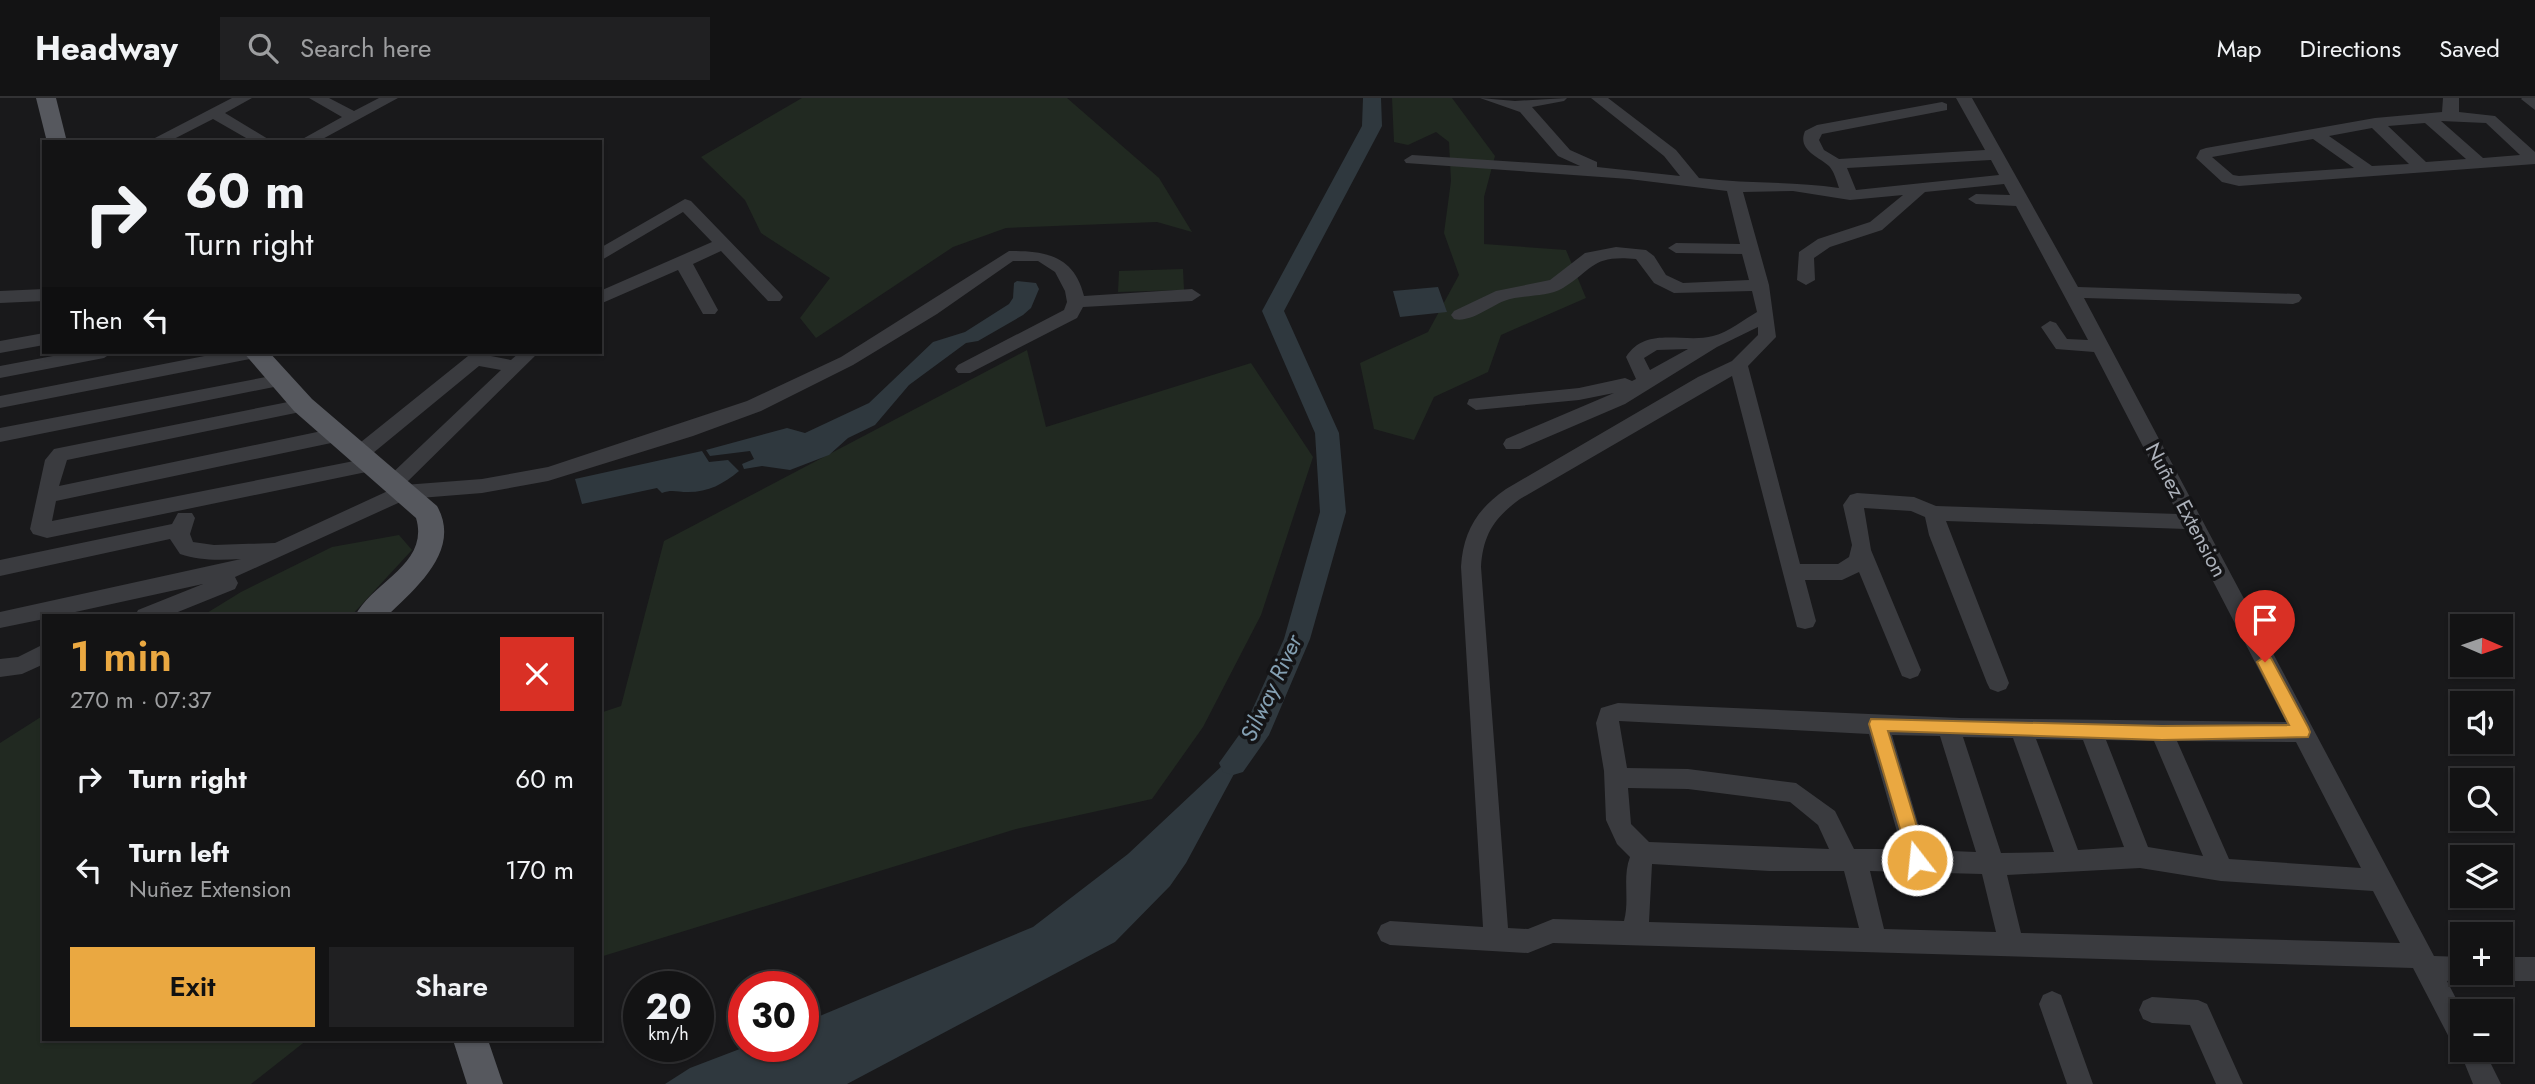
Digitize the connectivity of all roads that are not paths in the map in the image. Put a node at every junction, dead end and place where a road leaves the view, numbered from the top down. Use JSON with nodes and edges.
{"nodes":[{"id":1,"x":46,"y":98,"type":"edge"},
{"id":2,"x":244,"y":98,"type":"edge"},
{"id":3,"x":318,"y":98,"type":"edge"},
{"id":4,"x":390,"y":98,"type":"edge"},
{"id":5,"x":1488,"y":98,"type":"edge"},
{"id":6,"x":1559,"y":98,"type":"edge"},
{"id":7,"x":1599,"y":98,"type":"edge"},
{"id":8,"x":1964,"y":98,"type":"edge"},
{"id":9,"x":2451,"y":98,"type":"edge"},
{"id":10,"x":2529,"y":99,"type":"edge"},
{"id":11,"x":1937,"y":102,"type":"edge"},
{"id":12,"x":2535,"y":105,"type":"edge"},
{"id":13,"x":1514,"y":107,"type":"junction"},
{"id":14,"x":214,"y":113,"type":"junction"},
{"id":15,"x":2446,"y":116,"type":"junction"},
{"id":16,"x":354,"y":117,"type":"junction"},
{"id":17,"x":2428,"y":117,"type":"junction"},
{"id":18,"x":2375,"y":123,"type":"junction"},
{"id":19,"x":247,"y":132,"type":"junction"},
{"id":20,"x":1986,"y":134,"type":"junction"},
{"id":21,"x":2318,"y":135,"type":"junction"},
{"id":22,"x":161,"y":139,"type":"dead end"},
{"id":23,"x":56,"y":140,"type":"edge"},
{"id":24,"x":232,"y":140,"type":"edge"},
{"id":25,"x":261,"y":140,"type":"edge"},
{"id":26,"x":309,"y":140,"type":"edge"},
{"id":27,"x":1997,"y":155,"type":"junction"},
{"id":28,"x":2534,"y":159,"type":"edge"},
{"id":29,"x":1412,"y":160,"type":"dead end"},
{"id":30,"x":2478,"y":162,"type":"junction"},
{"id":31,"x":1837,"y":164,"type":"junction"},
{"id":32,"x":2421,"y":166,"type":"junction"},
{"id":33,"x":2367,"y":170,"type":"junction"},
{"id":34,"x":2011,"y":179,"type":"junction"},
{"id":35,"x":1693,"y":181,"type":"junction"},
{"id":36,"x":1734,"y":187,"type":"junction"},
{"id":37,"x":1920,"y":188,"type":"junction"},
{"id":38,"x":1850,"y":195,"type":"junction"},
{"id":39,"x":1976,"y":199,"type":"dead end"},
{"id":40,"x":2024,"y":203,"type":"junction"},
{"id":41,"x":723,"y":244,"type":"junction"},
{"id":42,"x":1676,"y":248,"type":"dead end"},
{"id":43,"x":1750,"y":249,"type":"junction"},
{"id":44,"x":602,"y":256,"type":"edge"},
{"id":45,"x":684,"y":262,"type":"junction"},
{"id":46,"x":1806,"y":280,"type":"dead end"},
{"id":47,"x":1760,"y":285,"type":"junction"},
{"id":48,"x":2072,"y":292,"type":"junction"},
{"id":49,"x":42,"y":295,"type":"edge"},
{"id":50,"x":1192,"y":295,"type":"dead end"},
{"id":51,"x":0,"y":297,"type":"edge"},
{"id":52,"x":602,"y":297,"type":"edge"},
{"id":53,"x":774,"y":297,"type":"dead end"},
{"id":54,"x":2293,"y":298,"type":"dead end"},
{"id":55,"x":1076,"y":302,"type":"junction"},
{"id":56,"x":709,"y":310,"type":"dead end"},
{"id":57,"x":1766,"y":314,"type":"junction"},
{"id":58,"x":1460,"y":315,"type":"dead end"},
{"id":59,"x":2050,"y":327,"type":"dead end"},
{"id":60,"x":42,"y":339,"type":"edge"},
{"id":61,"x":1711,"y":343,"type":"junction"},
{"id":62,"x":2100,"y":346,"type":"junction"},
{"id":63,"x":0,"y":347,"type":"edge"},
{"id":64,"x":94,"y":354,"type":"edge"},
{"id":65,"x":245,"y":354,"type":"edge"},
{"id":66,"x":257,"y":354,"type":"edge"},
{"id":67,"x":528,"y":354,"type":"edge"},
{"id":68,"x":480,"y":356,"type":"edge"},
{"id":69,"x":1738,"y":365,"type":"junction"},
{"id":70,"x":515,"y":367,"type":"junction"},
{"id":71,"x":964,"y":369,"type":"dead end"},
{"id":72,"x":0,"y":372,"type":"edge"},
{"id":73,"x":1645,"y":379,"type":"junction"},
{"id":74,"x":282,"y":380,"type":"junction"},
{"id":75,"x":0,"y":402,"type":"edge"},
{"id":76,"x":1476,"y":404,"type":"dead end"},
{"id":77,"x":303,"y":405,"type":"junction"},
{"id":78,"x":0,"y":435,"type":"edge"},
{"id":79,"x":336,"y":435,"type":"junction"},
{"id":80,"x":1513,"y":444,"type":"dead end"},
{"id":81,"x":363,"y":460,"type":"junction"},
{"id":82,"x":391,"y":494,"type":"junction"},
{"id":83,"x":45,"y":496,"type":"junction"},
{"id":84,"x":197,"y":499,"type":"junction"},
{"id":85,"x":1934,"y":513,"type":"junction"},
{"id":86,"x":2192,"y":522,"type":"junction"},
{"id":87,"x":183,"y":540,"type":"junction"},
{"id":88,"x":285,"y":547,"type":"junction"},
{"id":89,"x":1862,"y":552,"type":"junction"},
{"id":90,"x":0,"y":568,"type":"edge"},
{"id":91,"x":1795,"y":572,"type":"junction"},
{"id":92,"x":180,"y":580,"type":"junction"},
{"id":93,"x":151,"y":614,"type":"edge"},
{"id":94,"x":371,"y":614,"type":"edge"},
{"id":95,"x":0,"y":620,"type":"edge"},
{"id":96,"x":1805,"y":621,"type":"dead end"},
{"id":97,"x":42,"y":654,"type":"edge"},
{"id":98,"x":0,"y":668,"type":"edge"},
{"id":99,"x":1910,"y":670,"type":"dead end"},
{"id":100,"x":1998,"y":683,"type":"dead end"},
{"id":101,"x":1877,"y":724,"type":"junction"},
{"id":102,"x":1948,"y":726,"type":"junction"},
{"id":103,"x":2021,"y":729,"type":"junction"},
{"id":104,"x":2091,"y":731,"type":"junction"},
{"id":105,"x":2302,"y":732,"type":"junction"},
{"id":106,"x":2162,"y":733,"type":"junction"},
{"id":107,"x":1616,"y":778,"type":"junction"},
{"id":108,"x":1644,"y":853,"type":"junction"},
{"id":109,"x":2140,"y":857,"type":"junction"},
{"id":110,"x":1917,"y":860,"type":"junction"},
{"id":111,"x":1851,"y":861,"type":"junction"},
{"id":112,"x":2070,"y":862,"type":"junction"},
{"id":113,"x":1992,"y":864,"type":"junction"},
{"id":114,"x":2221,"y":870,"type":"junction"},
{"id":115,"x":2380,"y":880,"type":"junction"},
{"id":116,"x":1390,"y":933,"type":"dead end"},
{"id":117,"x":1633,"y":934,"type":"junction"},
{"id":118,"x":1496,"y":937,"type":"junction"},
{"id":119,"x":1874,"y":939,"type":"junction"},
{"id":120,"x":2011,"y":943,"type":"junction"},
{"id":121,"x":2423,"y":962,"type":"junction"},
{"id":122,"x":2450,"y":967,"type":"edge"},
{"id":123,"x":2513,"y":969,"type":"edge"},
{"id":124,"x":2535,"y":970,"type":"edge"},
{"id":125,"x":2052,"y":1004,"type":"dead end"},
{"id":126,"x":2152,"y":1010,"type":"dead end"},
{"id":127,"x":2450,"y":1013,"type":"edge"},
{"id":128,"x":471,"y":1041,"type":"edge"},
{"id":129,"x":2476,"y":1062,"type":"edge"},
{"id":130,"x":485,"y":1084,"type":"edge"},
{"id":131,"x":2080,"y":1084,"type":"edge"},
{"id":132,"x":2230,"y":1084,"type":"edge"},
{"id":133,"x":2488,"y":1084,"type":"edge"}],
"edges":[{"from":1,"to":23,"type":"main road"},
{"from":2,"to":14,"type":"street"},
{"from":3,"to":16,"type":"street"},
{"from":4,"to":16,"type":"street"},
{"from":5,"to":13,"type":"street"},
{"from":6,"to":13,"type":"street"},
{"from":7,"to":35,"type":"street"},
{"from":8,"to":20,"type":"street","name":"Nuñez Extension"},
{"from":9,"to":15,"type":"street"},
{"from":10,"to":12,"type":"street"},
{"from":11,"to":20,"type":"street"},
{"from":11,"to":31,"type":"street"},
{"from":13,"to":35,"type":"street"},
{"from":14,"to":19,"type":"street"},
{"from":14,"to":22,"type":"street"},
{"from":15,"to":17,"type":"street"},
{"from":15,"to":28,"type":"street"},
{"from":16,"to":26,"type":"street"},
{"from":17,"to":18,"type":"street"},
{"from":17,"to":30,"type":"street"},
{"from":18,"to":21,"type":"street"},
{"from":18,"to":32,"type":"street"},
{"from":19,"to":24,"type":"street"},
{"from":19,"to":25,"type":"street"},
{"from":20,"to":27,"type":"street","name":"Nuñez Extension"},
{"from":21,"to":33,"type":"street"},
{"from":21,"to":33,"type":"street"},
{"from":27,"to":31,"type":"street"},
{"from":27,"to":34,"type":"street","name":"Nuñez Extension"},
{"from":28,"to":30,"type":"street"},
{"from":29,"to":35,"type":"street"},
{"from":30,"to":32,"type":"street"},
{"from":31,"to":38,"type":"street"},
{"from":32,"to":33,"type":"street"},
{"from":34,"to":37,"type":"street"},
{"from":34,"to":40,"type":"street","name":"Nuñez Extension"},
{"from":35,"to":36,"type":"street"},
{"from":36,"to":38,"type":"street"},
{"from":36,"to":43,"type":"street"},
{"from":37,"to":38,"type":"street"},
{"from":37,"to":46,"type":"street"},
{"from":39,"to":40,"type":"street"},
{"from":40,"to":48,"type":"street","name":"Nuñez Extension"},
{"from":41,"to":44,"type":"street"},
{"from":41,"to":45,"type":"street"},
{"from":41,"to":53,"type":"street"},
{"from":42,"to":43,"type":"street"},
{"from":43,"to":47,"type":"street"},
{"from":45,"to":52,"type":"street"},
{"from":45,"to":56,"type":"street"},
{"from":47,"to":57,"type":"street"},
{"from":47,"to":58,"type":"street"},
{"from":48,"to":54,"type":"street"},
{"from":48,"to":62,"type":"street","name":"Nuñez Extension"},
{"from":49,"to":51,"type":"street"},
{"from":50,"to":55,"type":"street"},
{"from":55,"to":71,"type":"street"},
{"from":55,"to":82,"type":"street"},
{"from":57,"to":61,"type":"street"},
{"from":57,"to":69,"type":"street"},
{"from":59,"to":62,"type":"street"},
{"from":60,"to":63,"type":"street"},
{"from":61,"to":73,"type":"street"},
{"from":61,"to":73,"type":"street"},
{"from":62,"to":86,"type":"street","name":"Nuñez Extension"},
{"from":64,"to":72,"type":"street"},
{"from":65,"to":75,"type":"street"},
{"from":66,"to":74,"type":"main road"},
{"from":67,"to":70,"type":"street"},
{"from":68,"to":70,"type":"street"},
{"from":68,"to":81,"type":"street"},
{"from":69,"to":91,"type":"street"},
{"from":69,"to":118,"type":"street"},
{"from":70,"to":82,"type":"street"},
{"from":73,"to":76,"type":"street"},
{"from":73,"to":80,"type":"street"},
{"from":74,"to":77,"type":"main road"},
{"from":74,"to":78,"type":"street"},
{"from":77,"to":79,"type":"main road"},
{"from":77,"to":83,"type":"street"},
{"from":79,"to":81,"type":"main road"},
{"from":79,"to":83,"type":"street"},
{"from":81,"to":82,"type":"main road"},
{"from":81,"to":84,"type":"street"},
{"from":82,"to":88,"type":"street"},
{"from":82,"to":93,"type":"street"},
{"from":82,"to":94,"type":"main road"},
{"from":83,"to":84,"type":"street"},
{"from":84,"to":87,"type":"street"},
{"from":85,"to":86,"type":"street"},
{"from":85,"to":89,"type":"street"},
{"from":85,"to":100,"type":"street"},
{"from":86,"to":105,"type":"street","name":"Nuñez Extension"},
{"from":87,"to":88,"type":"street"},
{"from":87,"to":90,"type":"street"},
{"from":87,"to":92,"type":"street"},
{"from":88,"to":92,"type":"street"},
{"from":89,"to":91,"type":"street"},
{"from":89,"to":99,"type":"street"},
{"from":91,"to":96,"type":"street"},
{"from":92,"to":95,"type":"street"},
{"from":97,"to":98,"type":"street"},
{"from":101,"to":102,"type":"street"},
{"from":101,"to":107,"type":"street"},
{"from":101,"to":110,"type":"street"},
{"from":102,"to":103,"type":"street"},
{"from":102,"to":113,"type":"street"},
{"from":103,"to":104,"type":"street"},
{"from":103,"to":112,"type":"street"},
{"from":104,"to":106,"type":"street"},
{"from":104,"to":109,"type":"street"},
{"from":105,"to":106,"type":"street"},
{"from":105,"to":115,"type":"street","name":"Nuñez Extension"},
{"from":106,"to":114,"type":"street"},
{"from":107,"to":108,"type":"street"},
{"from":107,"to":111,"type":"street"},
{"from":108,"to":111,"type":"street"},
{"from":108,"to":117,"type":"street"},
{"from":109,"to":112,"type":"street"},
{"from":109,"to":114,"type":"street"},
{"from":110,"to":111,"type":"street"},
{"from":110,"to":113,"type":"street"},
{"from":111,"to":119,"type":"street"},
{"from":112,"to":113,"type":"street"},
{"from":113,"to":120,"type":"street"},
{"from":114,"to":115,"type":"street"},
{"from":115,"to":121,"type":"street","name":"Nuñez Extension"},
{"from":116,"to":118,"type":"street"},
{"from":117,"to":118,"type":"street"},
{"from":117,"to":119,"type":"street"},
{"from":119,"to":120,"type":"street"},
{"from":120,"to":121,"type":"street"},
{"from":121,"to":122,"type":"street"},
{"from":121,"to":127,"type":"street","name":"Nuñez Extension"},
{"from":123,"to":124,"type":"street"},
{"from":125,"to":131,"type":"street"},
{"from":126,"to":132,"type":"street"},
{"from":128,"to":130,"type":"main road"},
{"from":129,"to":133,"type":"street"}]}
